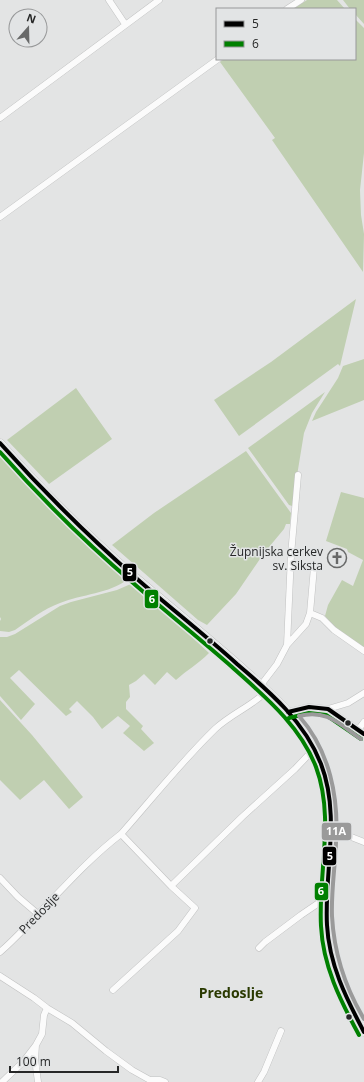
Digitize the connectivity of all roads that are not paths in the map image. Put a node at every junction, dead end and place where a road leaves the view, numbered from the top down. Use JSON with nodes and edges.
{"nodes":[{"id":1,"x":109,"y":0,"type":"edge"},
{"id":2,"x":159,"y":0,"type":"edge"},
{"id":3,"x":298,"y":1,"type":"edge"},
{"id":4,"x":288,"y":8,"type":"edge"},
{"id":5,"x":125,"y":24,"type":"junction"},
{"id":6,"x":217,"y":60,"type":"edge"},
{"id":7,"x":0,"y":118,"type":"edge"},
{"id":8,"x":0,"y":217,"type":"edge"},
{"id":9,"x":0,"y":443,"type":"edge"},
{"id":10,"x":298,"y":475,"type":"dead end"},
{"id":11,"x":314,"y":567,"type":"dead end"},
{"id":12,"x":310,"y":613,"type":"junction"},
{"id":13,"x":288,"y":645,"type":"junction"},
{"id":14,"x":364,"y":651,"type":"edge"},
{"id":15,"x":264,"y":688,"type":"junction"},
{"id":16,"x":364,"y":693,"type":"edge"},
{"id":17,"x":328,"y":709,"type":"junction"},
{"id":18,"x":288,"y":712,"type":"junction"},
{"id":19,"x":364,"y":722,"type":"edge"},
{"id":20,"x":358,"y":730,"type":"junction"},
{"id":21,"x":364,"y":734,"type":"edge"},
{"id":22,"x":314,"y":749,"type":"junction"},
{"id":23,"x":331,"y":832,"type":"junction"},
{"id":24,"x":121,"y":834,"type":"junction"},
{"id":25,"x":364,"y":842,"type":"edge"},
{"id":26,"x":0,"y":878,"type":"edge"},
{"id":27,"x":171,"y":886,"type":"junction"},
{"id":28,"x":326,"y":898,"type":"junction"},
{"id":29,"x":38,"y":914,"type":"junction"},
{"id":30,"x":259,"y":948,"type":"dead end"},
{"id":31,"x":0,"y":953,"type":"edge"},
{"id":32,"x":0,"y":976,"type":"edge"},
{"id":33,"x":113,"y":990,"type":"dead end"},
{"id":34,"x":47,"y":1008,"type":"junction"},
{"id":35,"x":281,"y":1031,"type":"dead end"},
{"id":36,"x":364,"y":1032,"type":"edge"},
{"id":37,"x":36,"y":1045,"type":"junction"},
{"id":38,"x":149,"y":1081,"type":"edge"},
{"id":39,"x":2,"y":1082,"type":"edge"},
{"id":40,"x":38,"y":1082,"type":"edge"},
{"id":41,"x":165,"y":1082,"type":"edge"},
{"id":42,"x":258,"y":1082,"type":"edge"}],
"edges":[{"from":1,"to":5,"type":"street"},
{"from":2,"to":5,"type":"street"},
{"from":3,"to":4,"type":"street"},
{"from":5,"to":7,"type":"street"},
{"from":6,"to":8,"type":"street"},
{"from":9,"to":15,"type":"street"},
{"from":10,"to":13,"type":"street"},
{"from":11,"to":12,"type":"street"},
{"from":12,"to":13,"type":"street","name":"Predoslje"},
{"from":12,"to":14,"type":"street"},
{"from":13,"to":15,"type":"street","name":"Predoslje"},
{"from":15,"to":18,"type":"street"},
{"from":15,"to":24,"type":"street","name":"Predoslje"},
{"from":16,"to":17,"type":"street"},
{"from":17,"to":18,"type":"street"},
{"from":17,"to":20,"type":"street"},
{"from":18,"to":22,"type":"street"},
{"from":19,"to":20,"type":"street"},
{"from":20,"to":21,"type":"street"},
{"from":22,"to":23,"type":"street"},
{"from":22,"to":27,"type":"street"},
{"from":23,"to":25,"type":"street"},
{"from":23,"to":28,"type":"street"},
{"from":24,"to":27,"type":"street"},
{"from":24,"to":29,"type":"street","name":"Predoslje"},
{"from":26,"to":29,"type":"street"},
{"from":27,"to":33,"type":"street"},
{"from":28,"to":30,"type":"street"},
{"from":28,"to":36,"type":"street"},
{"from":29,"to":31,"type":"street","name":"Predoslje"},
{"from":32,"to":34,"type":"street"},
{"from":34,"to":37,"type":"street"},
{"from":34,"to":38,"type":"street"},
{"from":35,"to":42,"type":"street"},
{"from":37,"to":39,"type":"street"},
{"from":37,"to":40,"type":"street"},
{"from":38,"to":41,"type":"street"}]}
